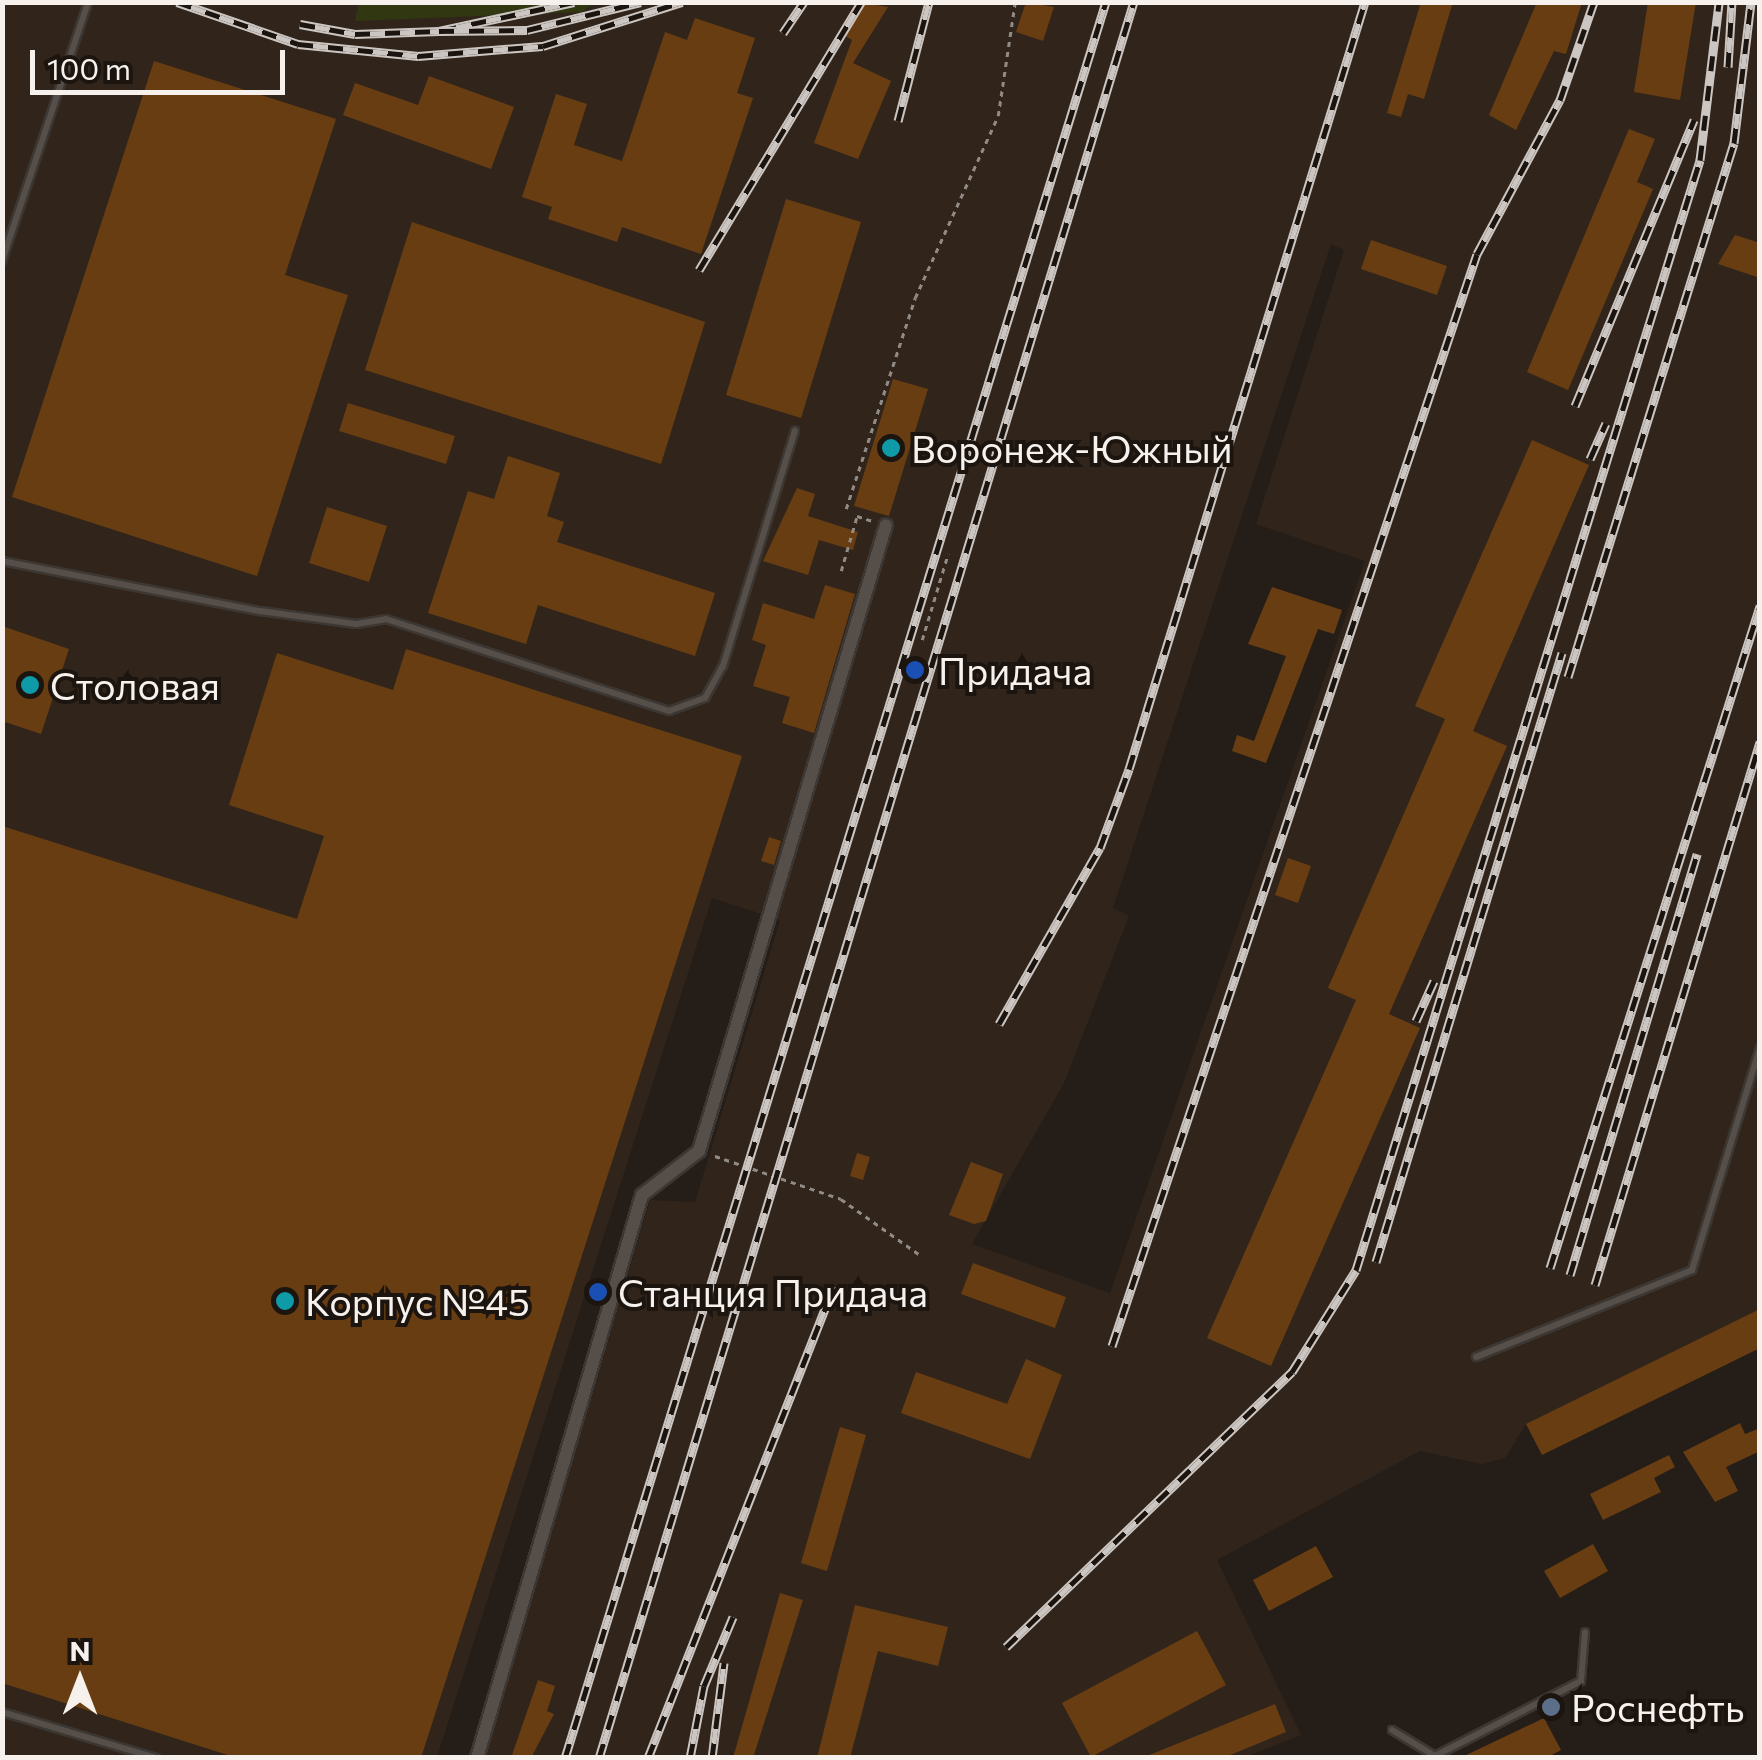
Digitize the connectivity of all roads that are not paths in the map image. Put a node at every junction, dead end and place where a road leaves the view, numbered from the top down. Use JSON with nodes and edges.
{"nodes":[{"id":1,"x":88,"y":2,"type":"edge"},
{"id":2,"x":2,"y":261,"type":"edge"},
{"id":3,"x":796,"y":431,"type":"dead end"},
{"id":4,"x":886,"y":525,"type":"road end"},
{"id":5,"x":2,"y":561,"type":"edge"},
{"id":6,"x":1760,"y":1047,"type":"edge"},
{"id":7,"x":1476,"y":1357,"type":"dead end"},
{"id":8,"x":1585,"y":1632,"type":"dead end"},
{"id":9,"x":2,"y":1712,"type":"edge"},
{"id":10,"x":489,"y":1715,"type":"junction"},
{"id":11,"x":1392,"y":1730,"type":"dead end"},
{"id":12,"x":156,"y":1758,"type":"edge"},
{"id":13,"x":467,"y":1758,"type":"edge"},
{"id":14,"x":477,"y":1758,"type":"edge"}],
"edges":[{"from":1,"to":2,"type":"lane"},
{"from":3,"to":5,"type":"lane"},
{"from":4,"to":10,"type":"street"},
{"from":6,"to":7,"type":"lane"},
{"from":8,"to":11,"type":"lane"},
{"from":9,"to":12,"type":"lane"},
{"from":10,"to":13,"type":"street"},
{"from":10,"to":14,"type":"street"}]}
